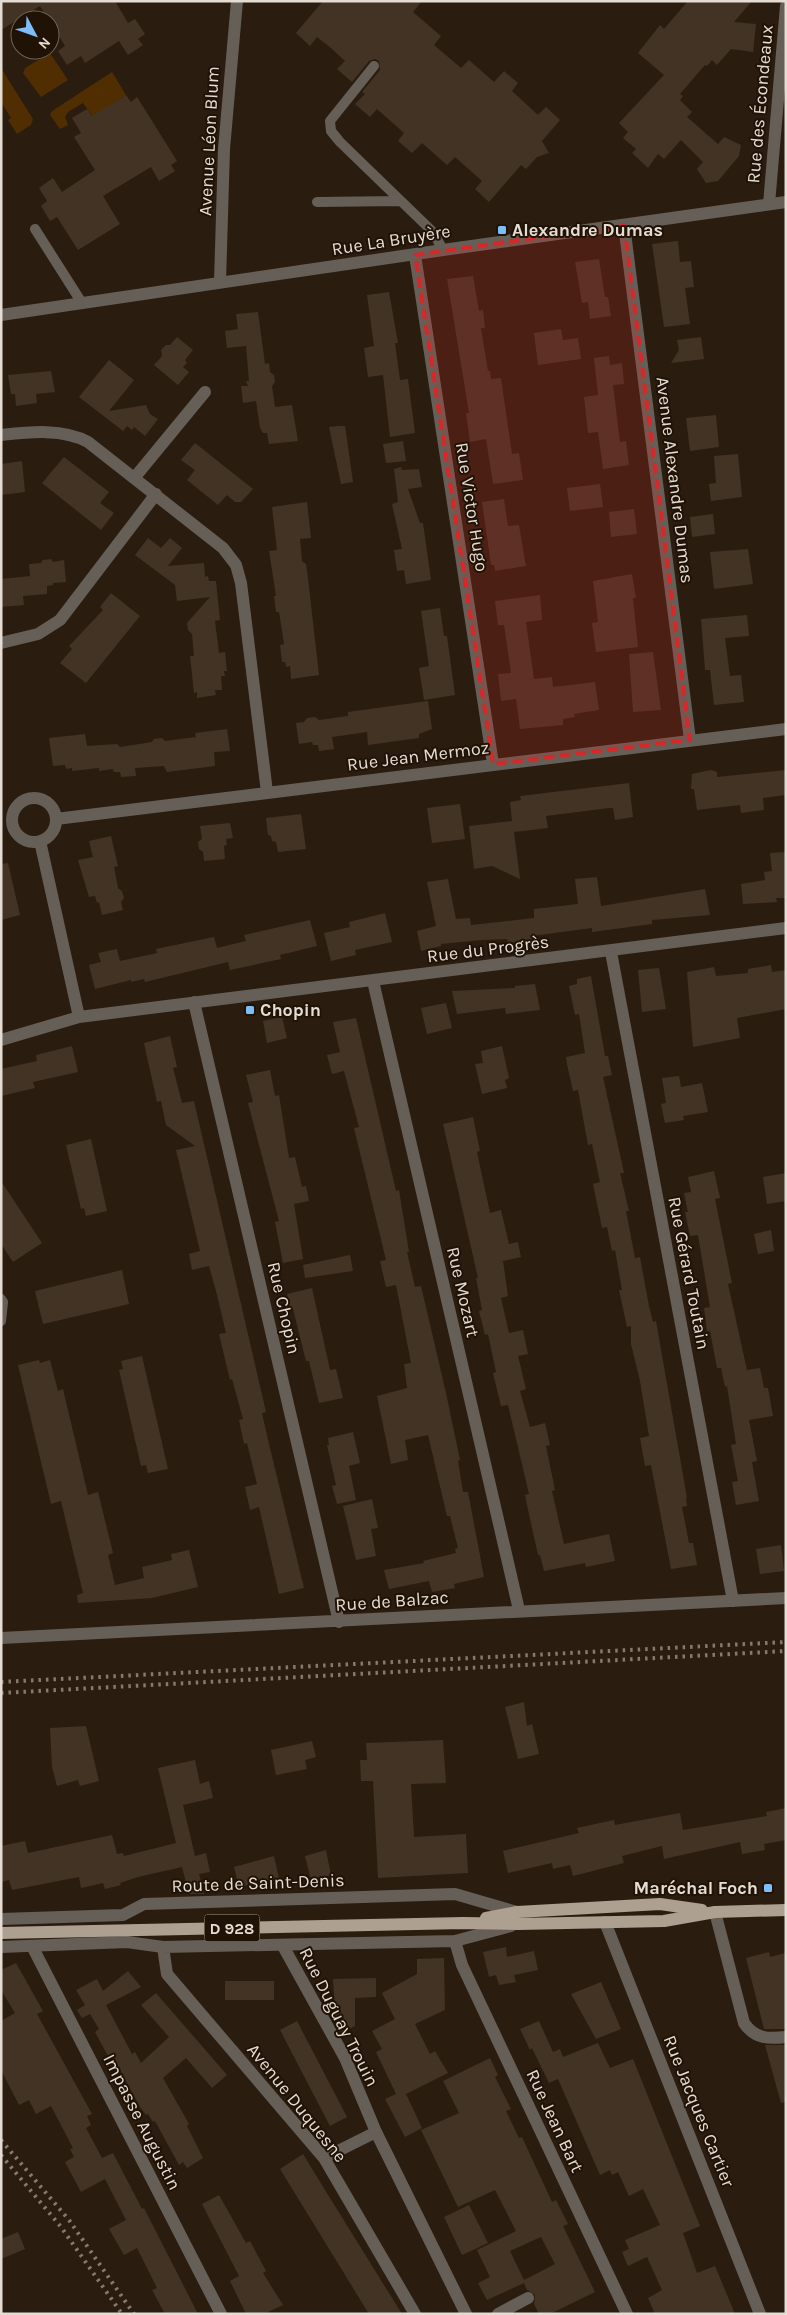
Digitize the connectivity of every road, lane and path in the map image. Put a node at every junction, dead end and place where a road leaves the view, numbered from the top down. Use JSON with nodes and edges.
{"nodes":[{"id":1,"x":237,"y":1,"type":"edge"},
{"id":2,"x":786,"y":6,"type":"edge"},
{"id":3,"x":374,"y":66,"type":"dead end"},
{"id":4,"x":782,"y":85,"type":"edge"},
{"id":5,"x":401,"y":201,"type":"junction"},
{"id":6,"x":317,"y":202,"type":"dead end"},
{"id":7,"x":786,"y":202,"type":"edge"},
{"id":8,"x":769,"y":204,"type":"junction"},
{"id":9,"x":624,"y":225,"type":"junction"},
{"id":10,"x":35,"y":229,"type":"dead end"},
{"id":11,"x":443,"y":250,"type":"junction"},
{"id":12,"x":415,"y":255,"type":"junction"},
{"id":13,"x":220,"y":282,"type":"junction"},
{"id":14,"x":82,"y":303,"type":"junction"},
{"id":15,"x":1,"y":315,"type":"edge"},
{"id":16,"x":205,"y":392,"type":"dead end"},
{"id":17,"x":1,"y":435,"type":"edge"},
{"id":18,"x":135,"y":477,"type":"junction"},
{"id":19,"x":156,"y":494,"type":"junction"},
{"id":20,"x":1,"y":643,"type":"edge"},
{"id":21,"x":786,"y":729,"type":"edge"},
{"id":22,"x":690,"y":740,"type":"junction"},
{"id":23,"x":493,"y":764,"type":"junction"},
{"id":24,"x":266,"y":792,"type":"junction"},
{"id":25,"x":56,"y":819,"type":"junction"},
{"id":26,"x":7,"y":824,"type":"edge"},
{"id":27,"x":40,"y":841,"type":"junction"},
{"id":28,"x":786,"y":928,"type":"edge"},
{"id":29,"x":611,"y":952,"type":"junction"},
{"id":30,"x":373,"y":981,"type":"junction"},
{"id":31,"x":194,"y":1002,"type":"junction"},
{"id":32,"x":79,"y":1017,"type":"junction"},
{"id":33,"x":1,"y":1040,"type":"edge"},
{"id":34,"x":1,"y":1299,"type":"edge"},
{"id":35,"x":1,"y":1321,"type":"edge"},
{"id":36,"x":786,"y":1598,"type":"edge"},
{"id":37,"x":733,"y":1601,"type":"junction"},
{"id":38,"x":519,"y":1610,"type":"junction"},
{"id":39,"x":339,"y":1622,"type":"junction"},
{"id":40,"x":1,"y":1638,"type":"edge"},
{"id":41,"x":660,"y":1904,"type":"junction"},
{"id":42,"x":786,"y":1910,"type":"edge"},
{"id":43,"x":714,"y":1912,"type":"junction"},
{"id":44,"x":517,"y":1918,"type":"junction"},
{"id":45,"x":1,"y":1919,"type":"edge"},
{"id":46,"x":664,"y":1921,"type":"junction"},
{"id":47,"x":605,"y":1922,"type":"junction"},
{"id":48,"x":1,"y":1933,"type":"edge"},
{"id":49,"x":456,"y":1941,"type":"junction"},
{"id":50,"x":32,"y":1946,"type":"junction"},
{"id":51,"x":283,"y":1946,"type":"junction"},
{"id":52,"x":1,"y":1947,"type":"edge"},
{"id":53,"x":163,"y":1947,"type":"junction"},
{"id":54,"x":786,"y":2037,"type":"edge"},
{"id":55,"x":376,"y":2132,"type":"junction"},
{"id":56,"x":324,"y":2158,"type":"junction"},
{"id":57,"x":528,"y":2298,"type":"dead end"},
{"id":58,"x":221,"y":2314,"type":"edge"},
{"id":59,"x":415,"y":2314,"type":"edge"},
{"id":60,"x":466,"y":2314,"type":"edge"},
{"id":61,"x":498,"y":2314,"type":"edge"},
{"id":62,"x":627,"y":2314,"type":"edge"},
{"id":63,"x":760,"y":2314,"type":"edge"}],
"edges":[{"from":1,"to":13,"type":"street","name":"Avenue Léon Blum"},
{"from":2,"to":4,"type":"street","name":"Rue des Écondeaux"},
{"from":3,"to":5,"type":"lane"},
{"from":4,"to":8,"type":"street","name":"Rue des Écondeaux"},
{"from":5,"to":6,"type":"lane"},
{"from":5,"to":11,"type":"lane"},
{"from":7,"to":8,"type":"street","name":"Rue La Bruyère"},
{"from":8,"to":9,"type":"street","name":"Rue La Bruyère"},
{"from":9,"to":11,"type":"street","name":"Rue La Bruyère"},
{"from":9,"to":22,"type":"street","name":"Avenue Alexandre Dumas"},
{"from":10,"to":14,"type":"lane"},
{"from":11,"to":12,"type":"street","name":"Rue La Bruyère"},
{"from":12,"to":13,"type":"street","name":"Rue La Bruyère"},
{"from":12,"to":23,"type":"street","name":"Rue Victor Hugo"},
{"from":13,"to":14,"type":"street","name":"Rue La Bruyère"},
{"from":14,"to":15,"type":"street","name":"Rue La Bruyère"},
{"from":16,"to":18,"type":"street"},
{"from":17,"to":18,"type":"street"},
{"from":18,"to":19,"type":"street"},
{"from":19,"to":20,"type":"street"},
{"from":19,"to":24,"type":"street"},
{"from":21,"to":22,"type":"street","name":"Rue Jean Mermoz"},
{"from":22,"to":23,"type":"street","name":"Rue Jean Mermoz"},
{"from":23,"to":24,"type":"street","name":"Rue Jean Mermoz"},
{"from":24,"to":25,"type":"street","name":"Rue Jean Mermoz"},
{"from":25,"to":26,"type":"street"},
{"from":25,"to":27,"type":"street"},
{"from":26,"to":27,"type":"street"},
{"from":27,"to":32,"type":"street"},
{"from":28,"to":29,"type":"street","name":"Rue du Progrès"},
{"from":29,"to":30,"type":"street","name":"Rue du Progrès"},
{"from":29,"to":37,"type":"street","name":"Rue Gérard Toutain"},
{"from":30,"to":31,"type":"street","name":"Rue du Progrès"},
{"from":30,"to":38,"type":"street","name":"Rue Mozart"},
{"from":31,"to":32,"type":"street","name":"Rue du Progrès"},
{"from":31,"to":39,"type":"street","name":"Rue Chopin"},
{"from":32,"to":33,"type":"street","name":"Rue du Progrès"},
{"from":34,"to":35,"type":"lane"},
{"from":36,"to":37,"type":"street","name":"Rue de Balzac"},
{"from":37,"to":38,"type":"street","name":"Rue de Balzac"},
{"from":38,"to":39,"type":"street","name":"Rue de Balzac"},
{"from":39,"to":40,"type":"street","name":"Rue de Balzac"},
{"from":41,"to":43,"type":"main road","name":"Route de Saint-Denis"},
{"from":41,"to":44,"type":"main road","name":"Route de Saint-Denis"},
{"from":41,"to":46,"type":"street"},
{"from":42,"to":43,"type":"main road","name":"Route de Saint-Denis"},
{"from":43,"to":46,"type":"main road","name":"Route de Saint-Denis"},
{"from":43,"to":54,"type":"street"},
{"from":44,"to":45,"type":"street","name":"Route de Saint-Denis"},
{"from":44,"to":47,"type":"main road","name":"Route de Saint-Denis"},
{"from":44,"to":48,"type":"main road","name":"Route de Saint-Denis","number":"D 928"},
{"from":44,"to":49,"type":"street","name":"Route de Saint-Denis"},
{"from":46,"to":47,"type":"main road","name":"Route de Saint-Denis"},
{"from":47,"to":63,"type":"street","name":"Rue Jacques Cartier"},
{"from":49,"to":51,"type":"street","name":"Route de Saint-Denis"},
{"from":49,"to":62,"type":"street","name":"Rue Jean Bart"},
{"from":50,"to":52,"type":"street","name":"Route de Saint-Denis"},
{"from":50,"to":53,"type":"street","name":"Route de Saint-Denis"},
{"from":50,"to":58,"type":"street","name":"Impasse Augustin"},
{"from":51,"to":53,"type":"street","name":"Route de Saint-Denis"},
{"from":51,"to":55,"type":"street","name":"Rue Duguay Trouin"},
{"from":53,"to":56,"type":"street","name":"Avenue Duquesne"},
{"from":55,"to":56,"type":"street"},
{"from":55,"to":60,"type":"street","name":"Rue Duguay Trouin"},
{"from":56,"to":59,"type":"street","name":"Avenue Duquesne"},
{"from":57,"to":61,"type":"street"}]}
